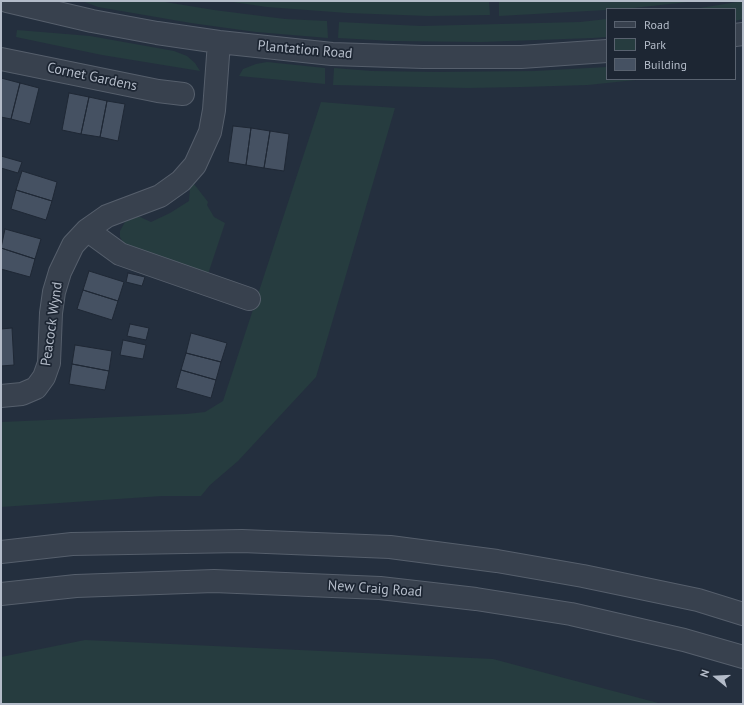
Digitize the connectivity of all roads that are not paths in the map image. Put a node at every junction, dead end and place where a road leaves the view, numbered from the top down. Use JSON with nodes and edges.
{"nodes":[{"id":1,"x":7,"y":1,"type":"edge"},
{"id":2,"x":219,"y":42,"type":"junction"},
{"id":3,"x":606,"y":51,"type":"edge"},
{"id":4,"x":1,"y":59,"type":"edge"},
{"id":5,"x":182,"y":94,"type":"dead end"},
{"id":6,"x":87,"y":230,"type":"junction"},
{"id":7,"x":248,"y":299,"type":"dead end"},
{"id":8,"x":1,"y":396,"type":"edge"},
{"id":9,"x":1,"y":552,"type":"edge"},
{"id":10,"x":1,"y":594,"type":"edge"},
{"id":11,"x":743,"y":614,"type":"edge"},
{"id":12,"x":743,"y":657,"type":"edge"}],
"edges":[{"from":1,"to":2,"type":"street","name":"Plantation Road"},
{"from":2,"to":3,"type":"street","name":"Plantation Road"},
{"from":2,"to":6,"type":"street","name":"Peacock Wynd"},
{"from":4,"to":5,"type":"street","name":"Cornet Gardens"},
{"from":6,"to":7,"type":"street"},
{"from":6,"to":8,"type":"street","name":"Peacock Wynd"},
{"from":9,"to":11,"type":"street"},
{"from":10,"to":12,"type":"street","name":"New Craig Road"}]}
